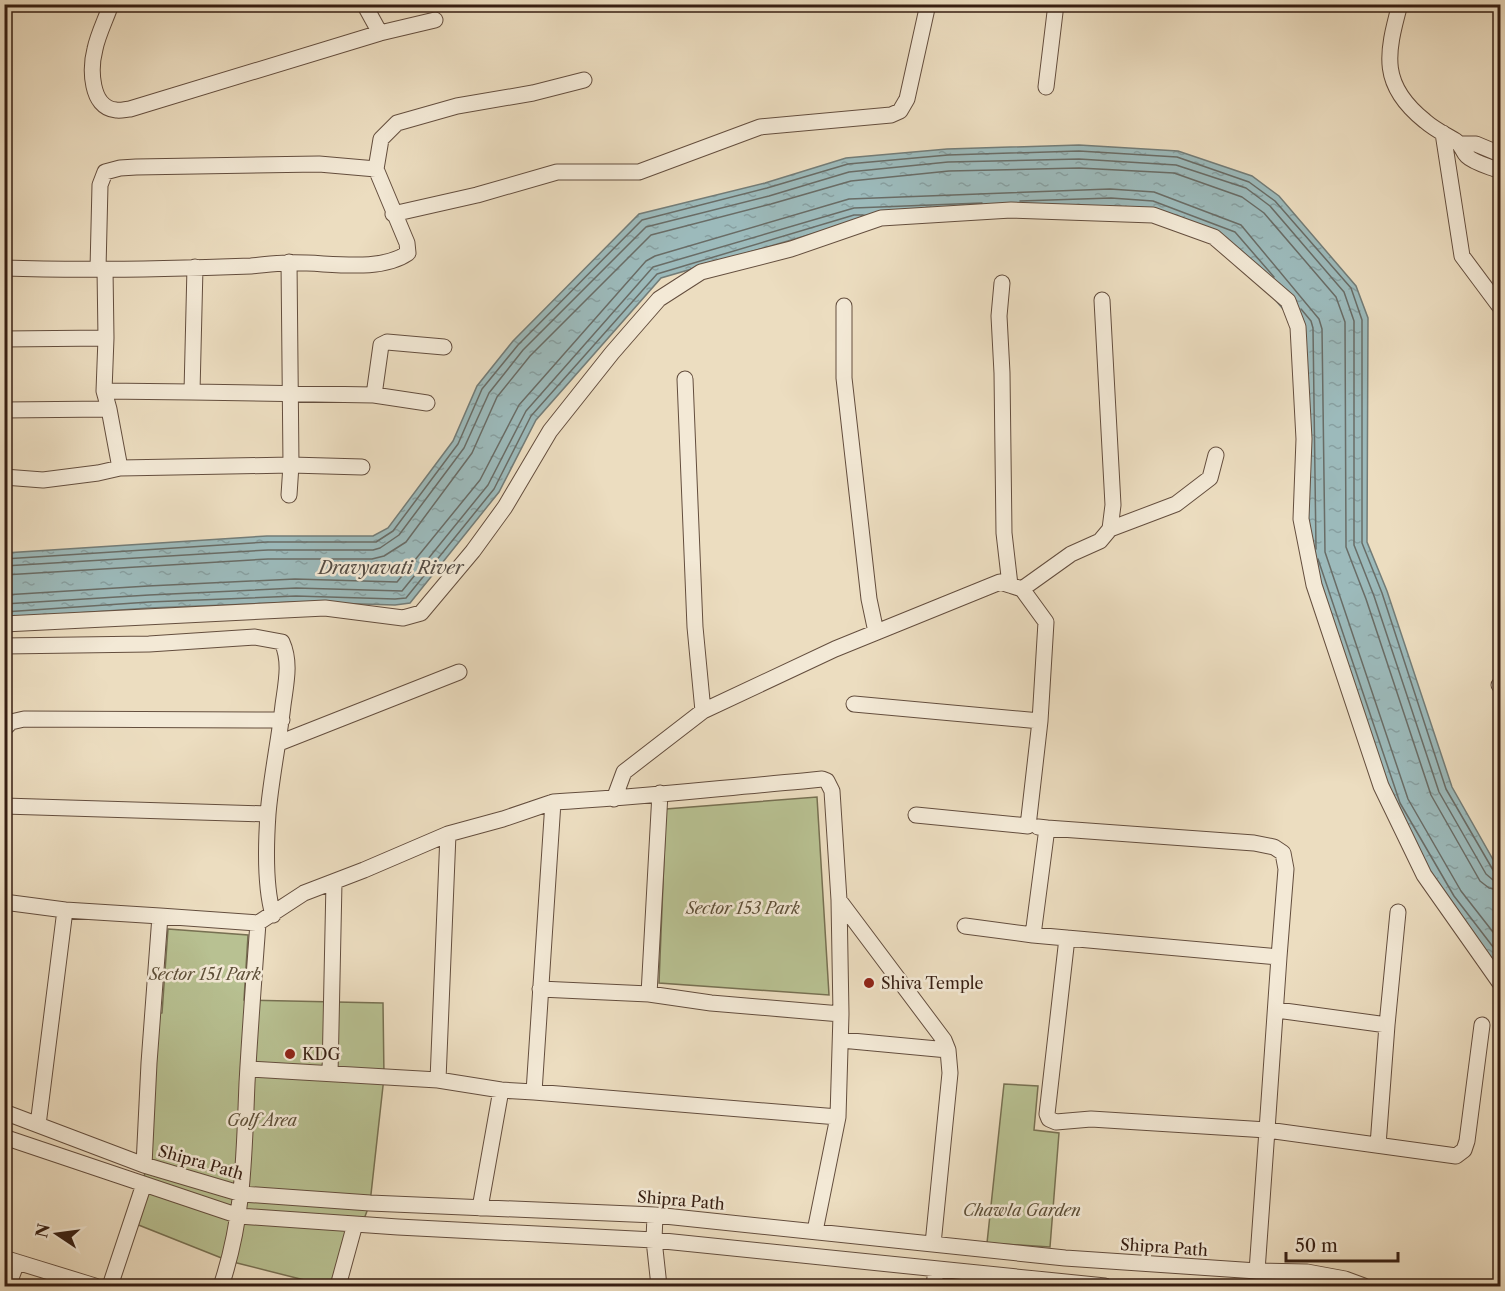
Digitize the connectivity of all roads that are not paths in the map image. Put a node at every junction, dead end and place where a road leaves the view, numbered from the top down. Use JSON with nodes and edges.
{"nodes":[{"id":1,"x":111,"y":4,"type":"edge"},
{"id":2,"x":364,"y":4,"type":"edge"},
{"id":3,"x":928,"y":4,"type":"edge"},
{"id":4,"x":1056,"y":4,"type":"edge"},
{"id":5,"x":1400,"y":4,"type":"edge"},
{"id":6,"x":435,"y":20,"type":"dead end"},
{"id":7,"x":380,"y":33,"type":"junction"},
{"id":8,"x":584,"y":80,"type":"dead end"},
{"id":9,"x":1046,"y":87,"type":"dead end"},
{"id":10,"x":1443,"y":133,"type":"junction"},
{"id":11,"x":1460,"y":144,"type":"junction"},
{"id":12,"x":1500,"y":150,"type":"edge"},
{"id":13,"x":376,"y":169,"type":"junction"},
{"id":14,"x":1500,"y":171,"type":"edge"},
{"id":15,"x":393,"y":214,"type":"junction"},
{"id":16,"x":289,"y":262,"type":"junction"},
{"id":17,"x":195,"y":267,"type":"junction"},
{"id":18,"x":4,"y":268,"type":"edge"},
{"id":19,"x":102,"y":269,"type":"junction"},
{"id":20,"x":1002,"y":284,"type":"dead end"},
{"id":21,"x":1102,"y":300,"type":"dead end"},
{"id":22,"x":844,"y":306,"type":"dead end"},
{"id":23,"x":1500,"y":307,"type":"edge"},
{"id":24,"x":106,"y":338,"type":"junction"},
{"id":25,"x":4,"y":339,"type":"edge"},
{"id":26,"x":444,"y":347,"type":"dead end"},
{"id":27,"x":685,"y":379,"type":"dead end"},
{"id":28,"x":104,"y":391,"type":"junction"},
{"id":29,"x":192,"y":392,"type":"junction"},
{"id":30,"x":290,"y":394,"type":"junction"},
{"id":31,"x":374,"y":395,"type":"junction"},
{"id":32,"x":427,"y":403,"type":"dead end"},
{"id":33,"x":109,"y":409,"type":"junction"},
{"id":34,"x":4,"y":410,"type":"edge"},
{"id":35,"x":1215,"y":455,"type":"dead end"},
{"id":36,"x":291,"y":465,"type":"junction"},
{"id":37,"x":362,"y":467,"type":"dead end"},
{"id":38,"x":120,"y":468,"type":"junction"},
{"id":39,"x":4,"y":477,"type":"edge"},
{"id":40,"x":289,"y":495,"type":"dead end"},
{"id":41,"x":1110,"y":529,"type":"junction"},
{"id":42,"x":1016,"y":587,"type":"junction"},
{"id":43,"x":4,"y":624,"type":"edge"},
{"id":44,"x":876,"y":632,"type":"junction"},
{"id":45,"x":4,"y":646,"type":"edge"},
{"id":46,"x":459,"y":672,"type":"dead end"},
{"id":47,"x":854,"y":704,"type":"dead end"},
{"id":48,"x":703,"y":711,"type":"junction"},
{"id":49,"x":282,"y":720,"type":"junction"},
{"id":50,"x":1040,"y":722,"type":"junction"},
{"id":51,"x":4,"y":729,"type":"edge"},
{"id":52,"x":279,"y":743,"type":"junction"},
{"id":53,"x":660,"y":793,"type":"junction"},
{"id":54,"x":614,"y":799,"type":"junction"},
{"id":55,"x":553,"y":802,"type":"junction"},
{"id":56,"x":4,"y":806,"type":"edge"},
{"id":57,"x":268,"y":814,"type":"junction"},
{"id":58,"x":916,"y":815,"type":"dead end"},
{"id":59,"x":1028,"y":826,"type":"junction"},
{"id":60,"x":1047,"y":828,"type":"junction"},
{"id":61,"x":448,"y":834,"type":"junction"},
{"id":62,"x":334,"y":882,"type":"junction"},
{"id":63,"x":840,"y":900,"type":"junction"},
{"id":64,"x":4,"y":902,"type":"edge"},
{"id":65,"x":65,"y":910,"type":"junction"},
{"id":66,"x":1398,"y":912,"type":"dead end"},
{"id":67,"x":273,"y":915,"type":"junction"},
{"id":68,"x":160,"y":916,"type":"junction"},
{"id":69,"x":258,"y":923,"type":"junction"},
{"id":70,"x":965,"y":926,"type":"dead end"},
{"id":71,"x":1033,"y":935,"type":"junction"},
{"id":72,"x":1067,"y":938,"type":"junction"},
{"id":73,"x":1279,"y":957,"type":"junction"},
{"id":74,"x":1500,"y":983,"type":"edge"},
{"id":75,"x":540,"y":989,"type":"junction"},
{"id":76,"x":649,"y":994,"type":"junction"},
{"id":77,"x":1277,"y":1010,"type":"junction"},
{"id":78,"x":841,"y":1014,"type":"junction"},
{"id":79,"x":1482,"y":1024,"type":"dead end"},
{"id":80,"x":1387,"y":1025,"type":"junction"},
{"id":81,"x":841,"y":1040,"type":"junction"},
{"id":82,"x":948,"y":1050,"type":"junction"},
{"id":83,"x":248,"y":1069,"type":"junction"},
{"id":84,"x":330,"y":1074,"type":"junction"},
{"id":85,"x":438,"y":1080,"type":"junction"},
{"id":86,"x":501,"y":1090,"type":"junction"},
{"id":87,"x":534,"y":1092,"type":"junction"},
{"id":88,"x":4,"y":1112,"type":"edge"},
{"id":89,"x":838,"y":1117,"type":"junction"},
{"id":90,"x":38,"y":1125,"type":"junction"},
{"id":91,"x":1267,"y":1130,"type":"junction"},
{"id":92,"x":4,"y":1137,"type":"edge"},
{"id":93,"x":1378,"y":1145,"type":"junction"},
{"id":94,"x":144,"y":1165,"type":"junction"},
{"id":95,"x":144,"y":1184,"type":"junction"},
{"id":96,"x":242,"y":1194,"type":"junction"},
{"id":97,"x":480,"y":1208,"type":"junction"},
{"id":98,"x":655,"y":1215,"type":"junction"},
{"id":99,"x":239,"y":1216,"type":"junction"},
{"id":100,"x":355,"y":1224,"type":"junction"},
{"id":101,"x":815,"y":1231,"type":"junction"},
{"id":102,"x":654,"y":1240,"type":"junction"},
{"id":103,"x":933,"y":1244,"type":"junction"},
{"id":104,"x":11,"y":1260,"type":"edge"},
{"id":105,"x":936,"y":1269,"type":"junction"},
{"id":106,"x":1257,"y":1271,"type":"junction"},
{"id":107,"x":1330,"y":1281,"type":"edge"},
{"id":108,"x":8,"y":1287,"type":"edge"},
{"id":109,"x":94,"y":1287,"type":"edge"},
{"id":110,"x":110,"y":1287,"type":"edge"},
{"id":111,"x":221,"y":1287,"type":"edge"},
{"id":112,"x":338,"y":1287,"type":"edge"},
{"id":113,"x":658,"y":1287,"type":"edge"},
{"id":114,"x":934,"y":1287,"type":"edge"},
{"id":115,"x":1105,"y":1287,"type":"edge"},
{"id":116,"x":1364,"y":1287,"type":"edge"}],
"edges":[{"from":1,"to":7,"type":"street"},
{"from":2,"to":7,"type":"street"},
{"from":3,"to":15,"type":"street"},
{"from":4,"to":9,"type":"street"},
{"from":5,"to":10,"type":"street"},
{"from":6,"to":7,"type":"street"},
{"from":8,"to":13,"type":"street"},
{"from":10,"to":11,"type":"street"},
{"from":10,"to":23,"type":"street"},
{"from":11,"to":12,"type":"street"},
{"from":11,"to":14,"type":"street"},
{"from":13,"to":15,"type":"street"},
{"from":13,"to":19,"type":"street"},
{"from":15,"to":16,"type":"street"},
{"from":16,"to":17,"type":"street"},
{"from":16,"to":30,"type":"street"},
{"from":17,"to":19,"type":"street"},
{"from":17,"to":29,"type":"street"},
{"from":18,"to":19,"type":"street"},
{"from":19,"to":24,"type":"street"},
{"from":20,"to":42,"type":"street"},
{"from":21,"to":41,"type":"street"},
{"from":22,"to":44,"type":"street"},
{"from":24,"to":25,"type":"street"},
{"from":24,"to":28,"type":"street"},
{"from":26,"to":31,"type":"street"},
{"from":27,"to":48,"type":"street"},
{"from":28,"to":29,"type":"street"},
{"from":28,"to":33,"type":"street"},
{"from":29,"to":30,"type":"street"},
{"from":30,"to":31,"type":"street"},
{"from":30,"to":36,"type":"street"},
{"from":31,"to":32,"type":"street"},
{"from":33,"to":34,"type":"street"},
{"from":33,"to":38,"type":"street"},
{"from":35,"to":41,"type":"street"},
{"from":36,"to":37,"type":"street"},
{"from":36,"to":38,"type":"street"},
{"from":36,"to":40,"type":"street"},
{"from":38,"to":39,"type":"street"},
{"from":41,"to":42,"type":"street"},
{"from":42,"to":44,"type":"street"},
{"from":42,"to":50,"type":"street"},
{"from":43,"to":74,"type":"street"},
{"from":44,"to":48,"type":"street"},
{"from":45,"to":49,"type":"street"},
{"from":46,"to":52,"type":"street"},
{"from":47,"to":50,"type":"street"},
{"from":48,"to":54,"type":"street"},
{"from":49,"to":51,"type":"street"},
{"from":49,"to":52,"type":"street"},
{"from":50,"to":59,"type":"street"},
{"from":52,"to":57,"type":"street"},
{"from":53,"to":54,"type":"street"},
{"from":53,"to":63,"type":"street"},
{"from":53,"to":76,"type":"street"},
{"from":54,"to":55,"type":"street"},
{"from":55,"to":61,"type":"street"},
{"from":55,"to":75,"type":"street"},
{"from":56,"to":57,"type":"street"},
{"from":57,"to":67,"type":"street"},
{"from":58,"to":59,"type":"street"},
{"from":59,"to":60,"type":"street"},
{"from":60,"to":71,"type":"street"},
{"from":60,"to":73,"type":"street"},
{"from":61,"to":62,"type":"street"},
{"from":61,"to":85,"type":"street"},
{"from":62,"to":67,"type":"street"},
{"from":62,"to":84,"type":"street"},
{"from":63,"to":78,"type":"street"},
{"from":63,"to":82,"type":"street"},
{"from":64,"to":65,"type":"street"},
{"from":65,"to":68,"type":"street"},
{"from":65,"to":90,"type":"street"},
{"from":66,"to":80,"type":"street"},
{"from":67,"to":69,"type":"street"},
{"from":68,"to":69,"type":"street"},
{"from":68,"to":94,"type":"street"},
{"from":69,"to":83,"type":"street"},
{"from":70,"to":71,"type":"street"},
{"from":71,"to":72,"type":"street"},
{"from":72,"to":73,"type":"street"},
{"from":72,"to":91,"type":"street"},
{"from":73,"to":77,"type":"street"},
{"from":75,"to":76,"type":"street"},
{"from":75,"to":87,"type":"street"},
{"from":76,"to":78,"type":"street"},
{"from":77,"to":80,"type":"street"},
{"from":77,"to":91,"type":"street"},
{"from":78,"to":81,"type":"street"},
{"from":79,"to":93,"type":"street"},
{"from":80,"to":93,"type":"street"},
{"from":81,"to":82,"type":"street"},
{"from":81,"to":89,"type":"street"},
{"from":82,"to":103,"type":"street"},
{"from":83,"to":84,"type":"street"},
{"from":83,"to":96,"type":"street"},
{"from":84,"to":85,"type":"street"},
{"from":85,"to":86,"type":"street"},
{"from":86,"to":87,"type":"street"},
{"from":86,"to":97,"type":"street"},
{"from":87,"to":89,"type":"street"},
{"from":88,"to":90,"type":"street","name":"Shipra Path"},
{"from":89,"to":101,"type":"street"},
{"from":90,"to":94,"type":"street","name":"Shipra Path"},
{"from":91,"to":93,"type":"street"},
{"from":91,"to":106,"type":"street"},
{"from":92,"to":95,"type":"street"},
{"from":94,"to":96,"type":"street","name":"Shipra Path"},
{"from":95,"to":99,"type":"street"},
{"from":95,"to":110,"type":"street"},
{"from":96,"to":97,"type":"street","name":"Shipra Path"},
{"from":96,"to":99,"type":"street"},
{"from":97,"to":98,"type":"street","name":"Shipra Path"},
{"from":98,"to":101,"type":"street","name":"Shipra Path"},
{"from":98,"to":102,"type":"street"},
{"from":99,"to":100,"type":"street"},
{"from":99,"to":111,"type":"street"},
{"from":100,"to":102,"type":"street"},
{"from":100,"to":112,"type":"street"},
{"from":101,"to":103,"type":"street","name":"Shipra Path"},
{"from":102,"to":105,"type":"street"},
{"from":102,"to":113,"type":"street"},
{"from":103,"to":106,"type":"street","name":"Shipra Path"},
{"from":104,"to":108,"type":"street"},
{"from":104,"to":109,"type":"street"},
{"from":105,"to":114,"type":"street"},
{"from":105,"to":115,"type":"street"},
{"from":106,"to":107,"type":"street","name":"Shipra Path"},
{"from":107,"to":116,"type":"street","name":"Shipra Path"}]}
